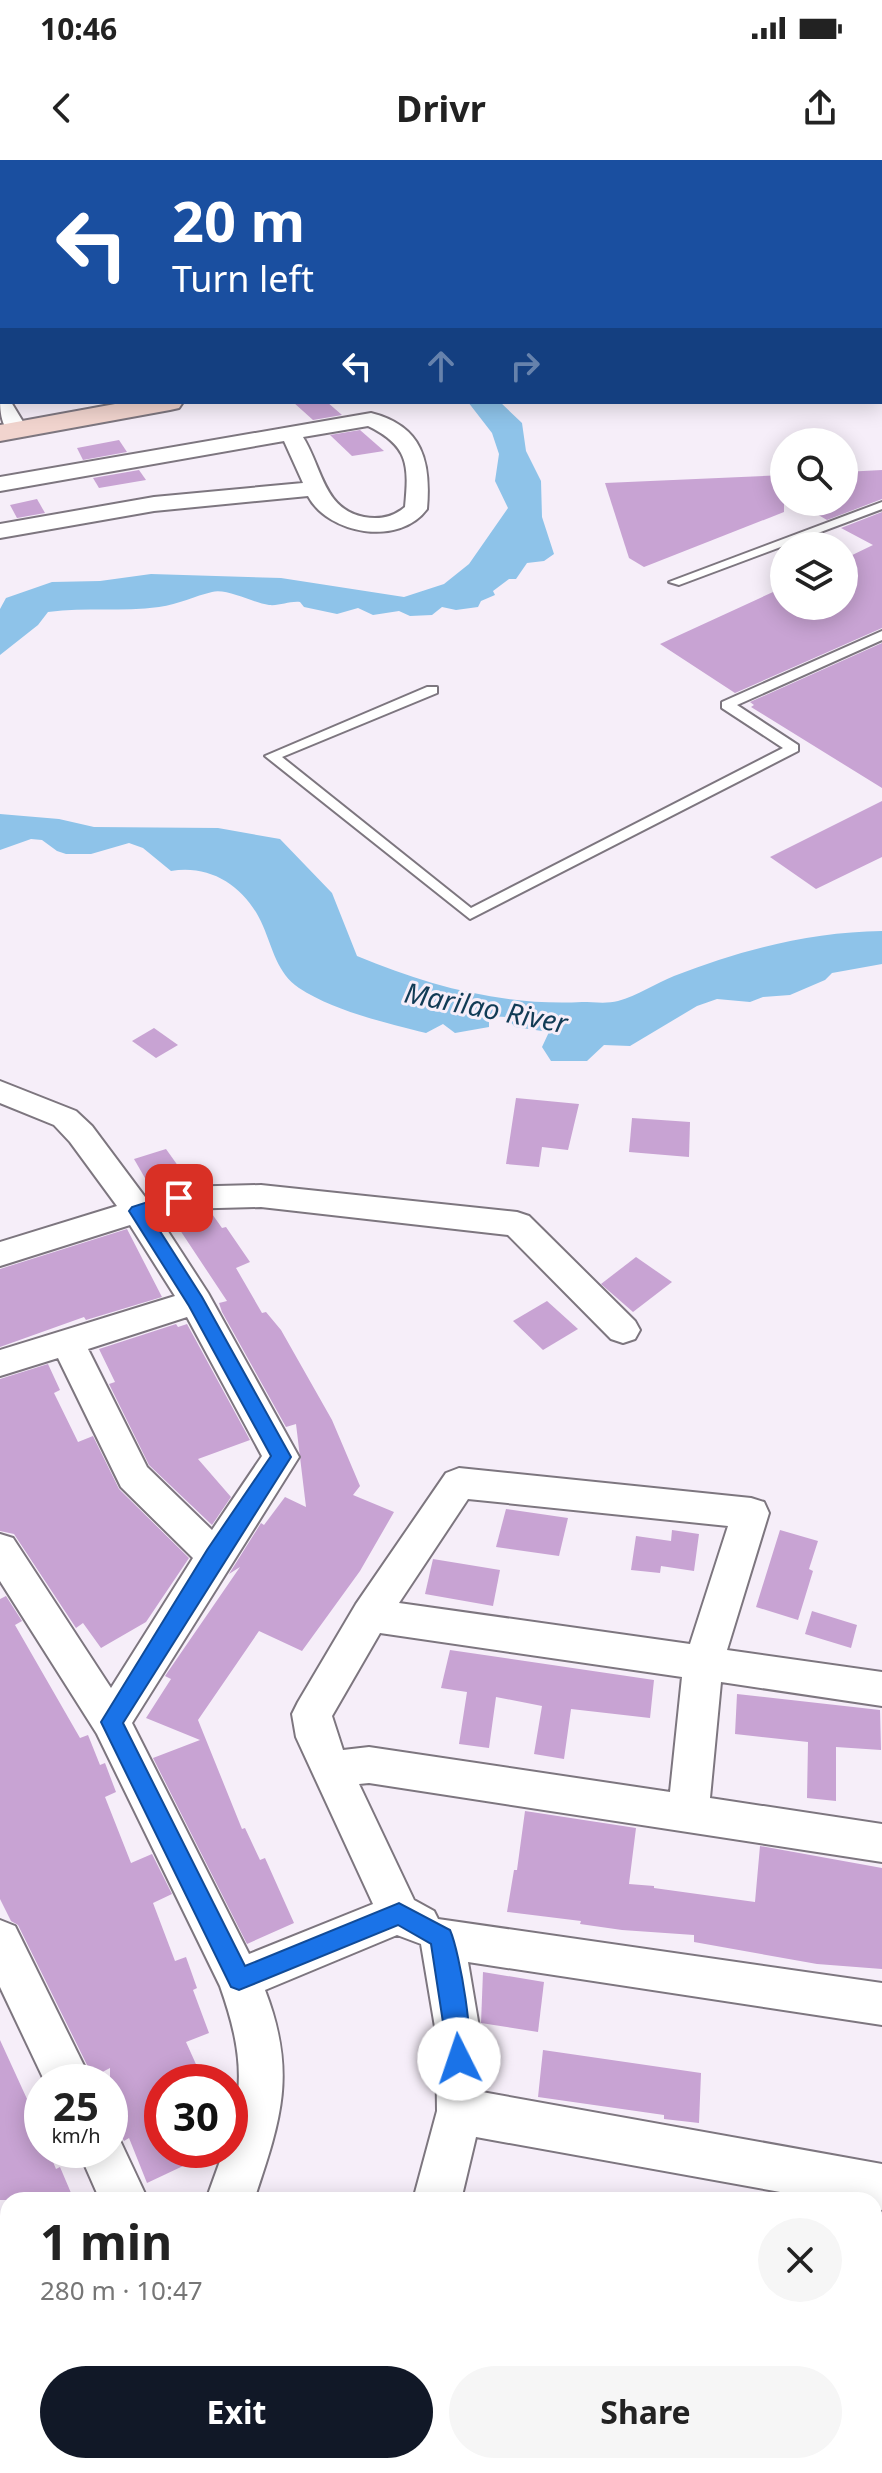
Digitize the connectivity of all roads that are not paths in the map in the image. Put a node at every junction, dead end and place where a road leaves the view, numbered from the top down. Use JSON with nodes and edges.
{"nodes":[{"id":1,"x":1,"y":404,"type":"edge"},
{"id":2,"x":159,"y":404,"type":"edge"},
{"id":3,"x":9,"y":431,"type":"edge"},
{"id":4,"x":291,"y":435,"type":"junction"},
{"id":5,"x":0,"y":484,"type":"edge"},
{"id":6,"x":313,"y":489,"type":"junction"},
{"id":7,"x":882,"y":505,"type":"edge"},
{"id":8,"x":0,"y":531,"type":"edge"},
{"id":9,"x":675,"y":582,"type":"dead end"},
{"id":10,"x":882,"y":635,"type":"edge"},
{"id":11,"x":432,"y":690,"type":"dead end"},
{"id":12,"x":0,"y":1091,"type":"edge"},
{"id":13,"x":138,"y":1211,"type":"junction"},
{"id":14,"x":0,"y":1254,"type":"edge"},
{"id":15,"x":196,"y":1302,"type":"junction"},
{"id":16,"x":623,"y":1330,"type":"dead end"},
{"id":17,"x":67,"y":1341,"type":"junction"},
{"id":18,"x":0,"y":1363,"type":"edge"},
{"id":19,"x":0,"y":1549,"type":"edge"},
{"id":20,"x":215,"y":1556,"type":"junction"},
{"id":21,"x":370,"y":1615,"type":"junction"},
{"id":22,"x":703,"y":1663,"type":"junction"},
{"id":23,"x":880,"y":1682,"type":"edge"},
{"id":24,"x":111,"y":1722,"type":"junction"},
{"id":25,"x":332,"y":1770,"type":"junction"},
{"id":26,"x":688,"y":1815,"type":"junction"},
{"id":27,"x":882,"y":1843,"type":"edge"},
{"id":28,"x":399,"y":1914,"type":"junction"},
{"id":29,"x":442,"y":1938,"type":"junction"},
{"id":30,"x":0,"y":1940,"type":"edge"},
{"id":31,"x":239,"y":1979,"type":"junction"},
{"id":32,"x":882,"y":2004,"type":"edge"},
{"id":33,"x":60,"y":2064,"type":"edge"},
{"id":34,"x":460,"y":2111,"type":"junction"},
{"id":35,"x":109,"y":2168,"type":"edge"},
{"id":36,"x":882,"y":2187,"type":"edge"},
{"id":37,"x":120,"y":2192,"type":"edge"},
{"id":38,"x":233,"y":2192,"type":"edge"},
{"id":39,"x":439,"y":2192,"type":"edge"}],
"edges":[{"from":1,"to":3,"type":"street"},
{"from":2,"to":3,"type":"main road"},
{"from":4,"to":5,"type":"street"},
{"from":4,"to":6,"type":"street"},
{"from":4,"to":6,"type":"street"},
{"from":6,"to":8,"type":"street"},
{"from":7,"to":9,"type":"lane"},
{"from":10,"to":11,"type":"lane"},
{"from":12,"to":13,"type":"street"},
{"from":13,"to":14,"type":"street"},
{"from":13,"to":15,"type":"street"},
{"from":13,"to":16,"type":"street"},
{"from":15,"to":17,"type":"street"},
{"from":15,"to":20,"type":"street"},
{"from":17,"to":18,"type":"street"},
{"from":17,"to":20,"type":"street"},
{"from":19,"to":24,"type":"street"},
{"from":20,"to":24,"type":"street"},
{"from":21,"to":22,"type":"street"},
{"from":21,"to":22,"type":"street"},
{"from":21,"to":25,"type":"street"},
{"from":22,"to":23,"type":"street"},
{"from":22,"to":26,"type":"street"},
{"from":24,"to":31,"type":"street"},
{"from":25,"to":26,"type":"street"},
{"from":25,"to":28,"type":"street"},
{"from":26,"to":27,"type":"street"},
{"from":28,"to":29,"type":"street"},
{"from":28,"to":31,"type":"street"},
{"from":29,"to":32,"type":"street"},
{"from":29,"to":34,"type":"street"},
{"from":30,"to":33,"type":"street"},
{"from":31,"to":38,"type":"street"},
{"from":34,"to":36,"type":"street"},
{"from":34,"to":39,"type":"street"},
{"from":35,"to":37,"type":"street"}]}
